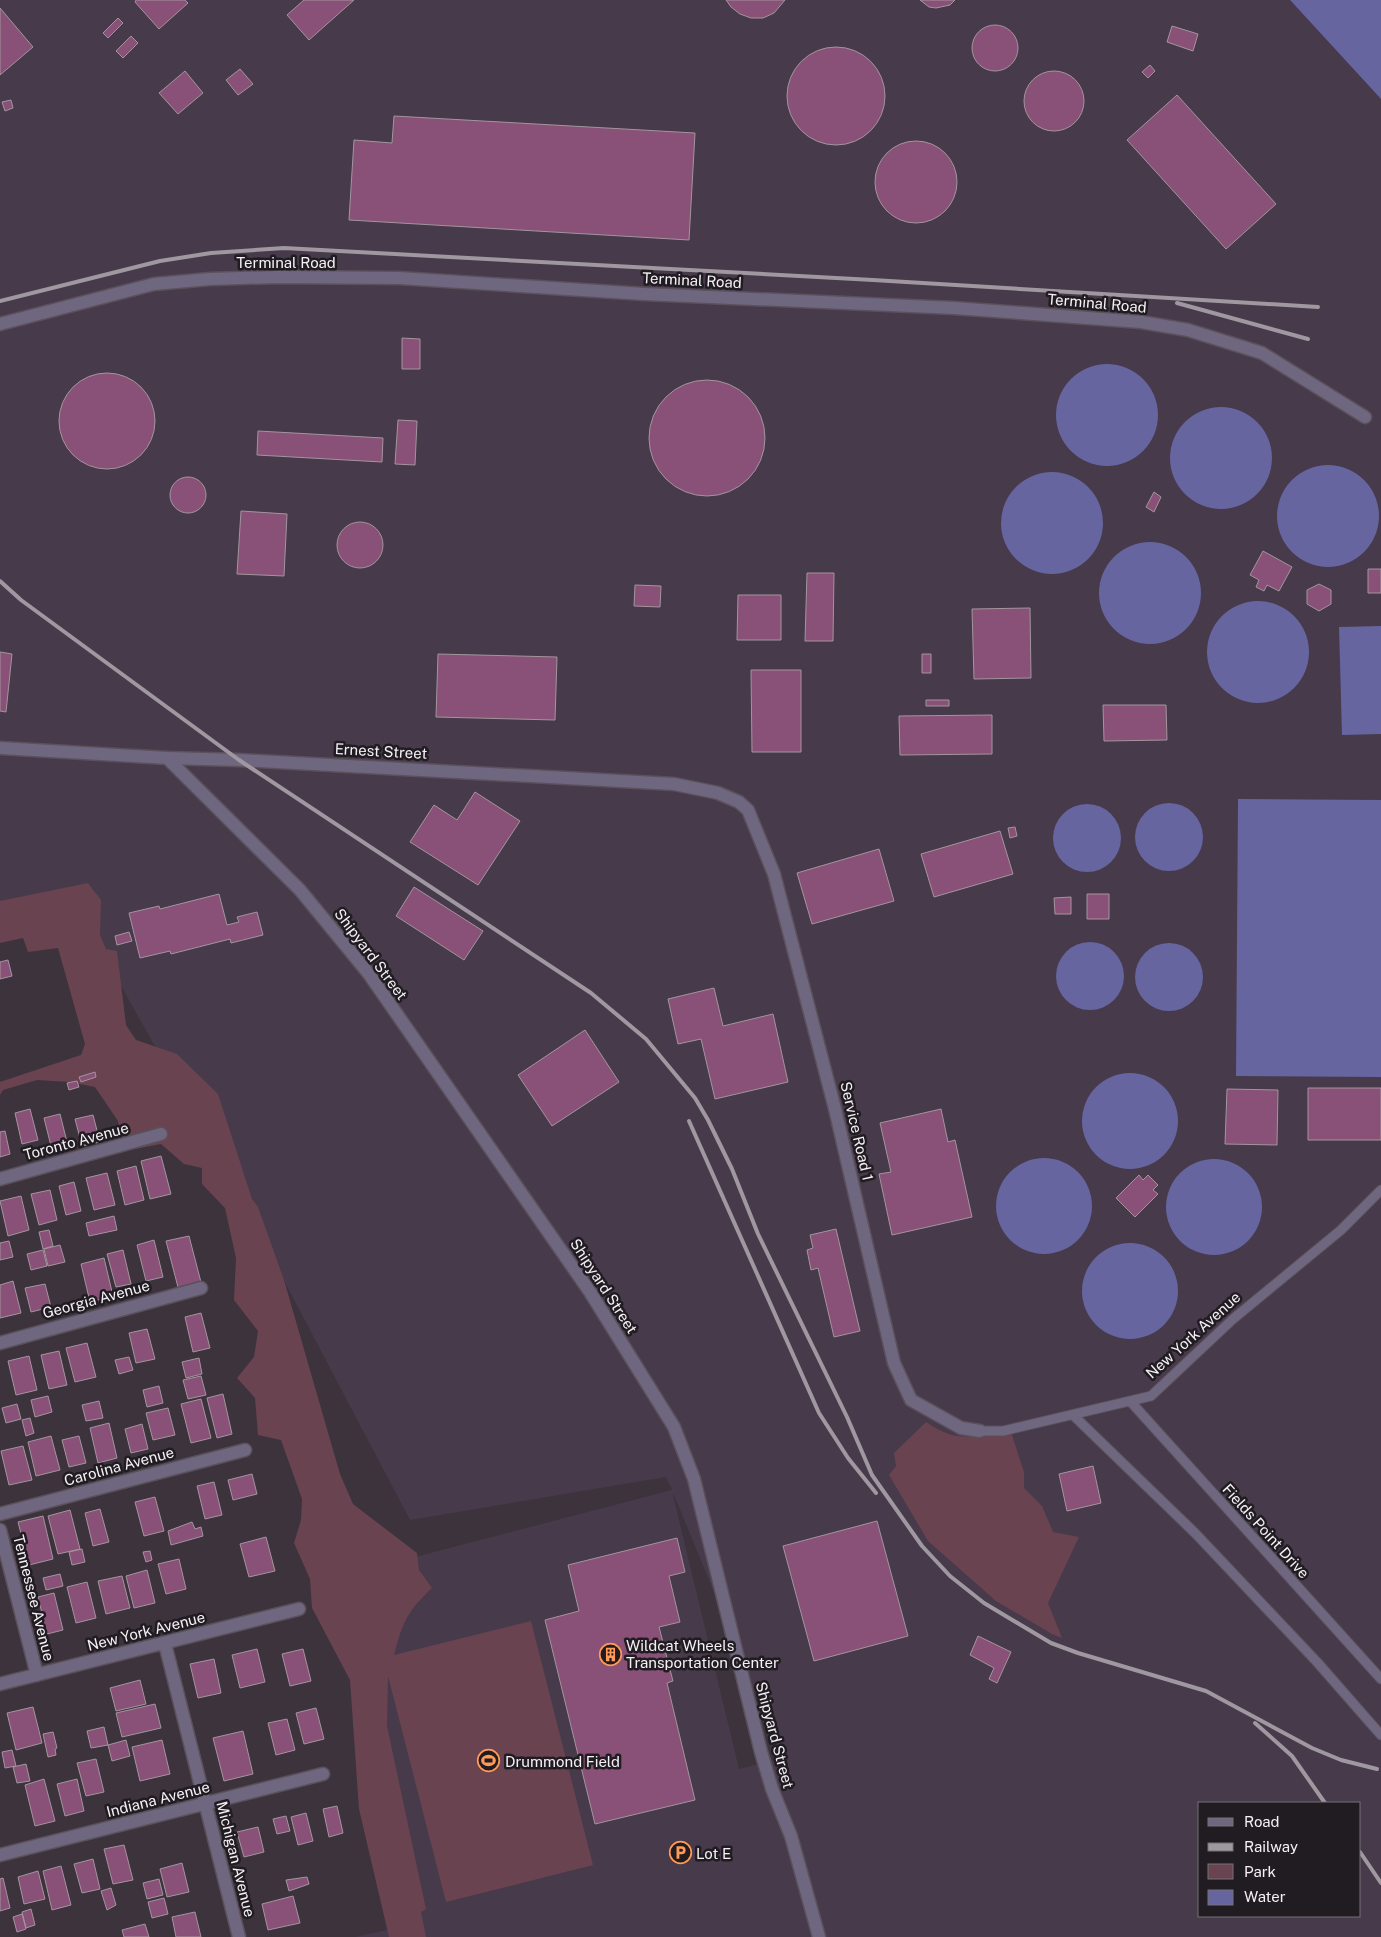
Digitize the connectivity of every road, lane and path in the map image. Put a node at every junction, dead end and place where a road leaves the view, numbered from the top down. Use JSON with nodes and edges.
{"nodes":[{"id":1,"x":0,"y":324,"type":"edge"},
{"id":2,"x":1365,"y":417,"type":"dead end"},
{"id":3,"x":0,"y":748,"type":"edge"},
{"id":4,"x":167,"y":758,"type":"junction"},
{"id":5,"x":752,"y":815,"type":"joint"},
{"id":6,"x":161,"y":1134,"type":"dead end"},
{"id":7,"x":0,"y":1179,"type":"edge"},
{"id":8,"x":1381,"y":1190,"type":"edge"},
{"id":9,"x":201,"y":1288,"type":"dead end"},
{"id":10,"x":0,"y":1342,"type":"edge"},
{"id":11,"x":1130,"y":1401,"type":"junction"},
{"id":12,"x":1074,"y":1416,"type":"junction"},
{"id":13,"x":961,"y":1428,"type":"joint"},
{"id":14,"x":980,"y":1431,"type":"joint"},
{"id":15,"x":245,"y":1450,"type":"dead end"},
{"id":16,"x":0,"y":1514,"type":"edge"},
{"id":17,"x":0,"y":1530,"type":"edge"},
{"id":18,"x":299,"y":1609,"type":"dead end"},
{"id":19,"x":165,"y":1644,"type":"junction"},
{"id":20,"x":37,"y":1674,"type":"junction"},
{"id":21,"x":1381,"y":1680,"type":"edge"},
{"id":22,"x":0,"y":1684,"type":"edge"},
{"id":23,"x":1381,"y":1735,"type":"edge"},
{"id":24,"x":323,"y":1774,"type":"dead end"},
{"id":25,"x":206,"y":1804,"type":"junction"},
{"id":26,"x":0,"y":1855,"type":"edge"},
{"id":27,"x":239,"y":1937,"type":"edge"},
{"id":28,"x":819,"y":1937,"type":"edge"}],
"edges":[{"from":1,"to":2,"type":"street","name":"Terminal Road"},
{"from":3,"to":4,"type":"street","name":"Ernest Street"},
{"from":4,"to":5,"type":"street","name":"Ernest Street"},
{"from":4,"to":28,"type":"street","name":"Shipyard Street"},
{"from":5,"to":13,"type":"street","name":"Service Road 1"},
{"from":6,"to":7,"type":"street","name":"Toronto Avenue"},
{"from":8,"to":11,"type":"lane","name":"New York Avenue"},
{"from":9,"to":10,"type":"street","name":"Georgia Avenue"},
{"from":11,"to":12,"type":"lane","name":"New York Avenue"},
{"from":11,"to":21,"type":"lane","name":"Fields Point Drive"},
{"from":12,"to":14,"type":"lane","name":"New York Avenue"},
{"from":12,"to":23,"type":"lane"},
{"from":13,"to":14,"type":"street","name":"New York Avenue"},
{"from":15,"to":16,"type":"street","name":"Carolina Avenue"},
{"from":17,"to":20,"type":"street","name":"Tennessee Avenue"},
{"from":18,"to":19,"type":"street","name":"New York Avenue"},
{"from":19,"to":20,"type":"street","name":"New York Avenue"},
{"from":19,"to":25,"type":"street","name":"Michigan Avenue"},
{"from":20,"to":22,"type":"street","name":"New York Avenue"},
{"from":24,"to":25,"type":"street","name":"Indiana Avenue"},
{"from":25,"to":26,"type":"street","name":"Indiana Avenue"},
{"from":25,"to":27,"type":"street","name":"Michigan Avenue"}]}
